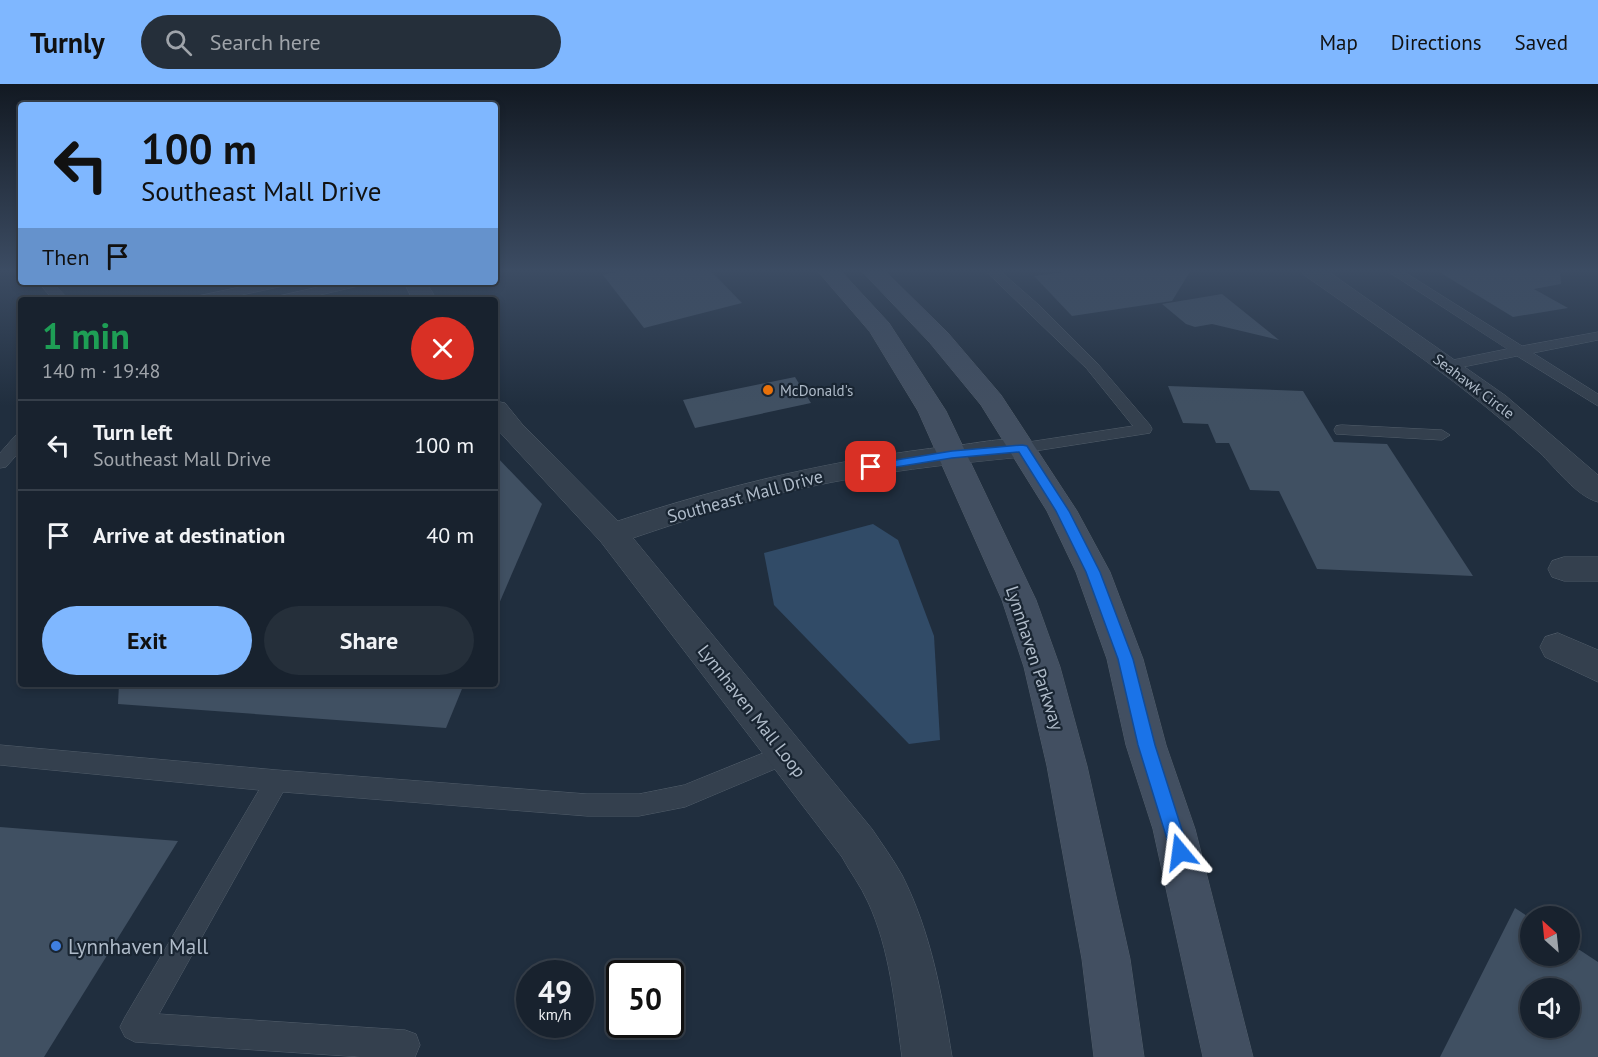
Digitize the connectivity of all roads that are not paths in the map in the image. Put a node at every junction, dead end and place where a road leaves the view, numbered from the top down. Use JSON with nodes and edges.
{"nodes":[{"id":1,"x":869,"y":315,"type":"edge"},
{"id":2,"x":917,"y":315,"type":"edge"},
{"id":3,"x":1041,"y":315,"type":"edge"},
{"id":4,"x":1377,"y":315,"type":"edge"},
{"id":5,"x":1463,"y":315,"type":"edge"},
{"id":6,"x":1598,"y":336,"type":"edge"},
{"id":7,"x":1518,"y":351,"type":"junction"},
{"id":8,"x":1448,"y":365,"type":"junction"},
{"id":9,"x":1598,"y":401,"type":"edge"},
{"id":10,"x":498,"y":413,"type":"edge"},
{"id":11,"x":1342,"y":430,"type":"dead end"},
{"id":12,"x":1442,"y":435,"type":"dead end"},
{"id":13,"x":18,"y":443,"type":"edge"},
{"id":14,"x":1022,"y":448,"type":"junction"},
{"id":15,"x":952,"y":455,"type":"junction"},
{"id":16,"x":0,"y":463,"type":"edge"},
{"id":17,"x":1598,"y":492,"type":"edge"},
{"id":18,"x":612,"y":534,"type":"junction"},
{"id":19,"x":1564,"y":569,"type":"dead end"},
{"id":20,"x":1598,"y":569,"type":"edge"},
{"id":21,"x":1558,"y":647,"type":"dead end"},
{"id":22,"x":1598,"y":668,"type":"edge"},
{"id":23,"x":786,"y":754,"type":"junction"},
{"id":24,"x":0,"y":755,"type":"edge"},
{"id":25,"x":277,"y":781,"type":"junction"},
{"id":26,"x":400,"y":1057,"type":"edge"},
{"id":27,"x":927,"y":1057,"type":"edge"},
{"id":28,"x":1119,"y":1057,"type":"edge"},
{"id":29,"x":1228,"y":1057,"type":"edge"}],
"edges":[{"from":1,"to":15,"type":"main road","name":"Lynnhaven Parkway"},
{"from":2,"to":14,"type":"main road"},
{"from":3,"to":14,"type":"lane"},
{"from":4,"to":8,"type":"street","name":"Seahawk Circle"},
{"from":5,"to":7,"type":"lane"},
{"from":6,"to":7,"type":"lane"},
{"from":7,"to":8,"type":"lane"},
{"from":7,"to":9,"type":"lane"},
{"from":8,"to":17,"type":"street","name":"Seahawk Circle"},
{"from":10,"to":18,"type":"street","name":"Lynnhaven Mall Loop"},
{"from":11,"to":12,"type":"lane"},
{"from":13,"to":16,"type":"lane"},
{"from":14,"to":15,"type":"street","name":"Southeast Mall Drive"},
{"from":14,"to":29,"type":"main road"},
{"from":15,"to":18,"type":"street","name":"Southeast Mall Drive"},
{"from":15,"to":28,"type":"main road","name":"Lynnhaven Parkway"},
{"from":18,"to":23,"type":"street","name":"Lynnhaven Mall Loop"},
{"from":19,"to":20,"type":"street"},
{"from":21,"to":22,"type":"street"},
{"from":23,"to":25,"type":"lane"},
{"from":23,"to":27,"type":"street","name":"Lynnhaven Mall Loop"},
{"from":24,"to":25,"type":"lane"},
{"from":25,"to":26,"type":"lane"}]}
